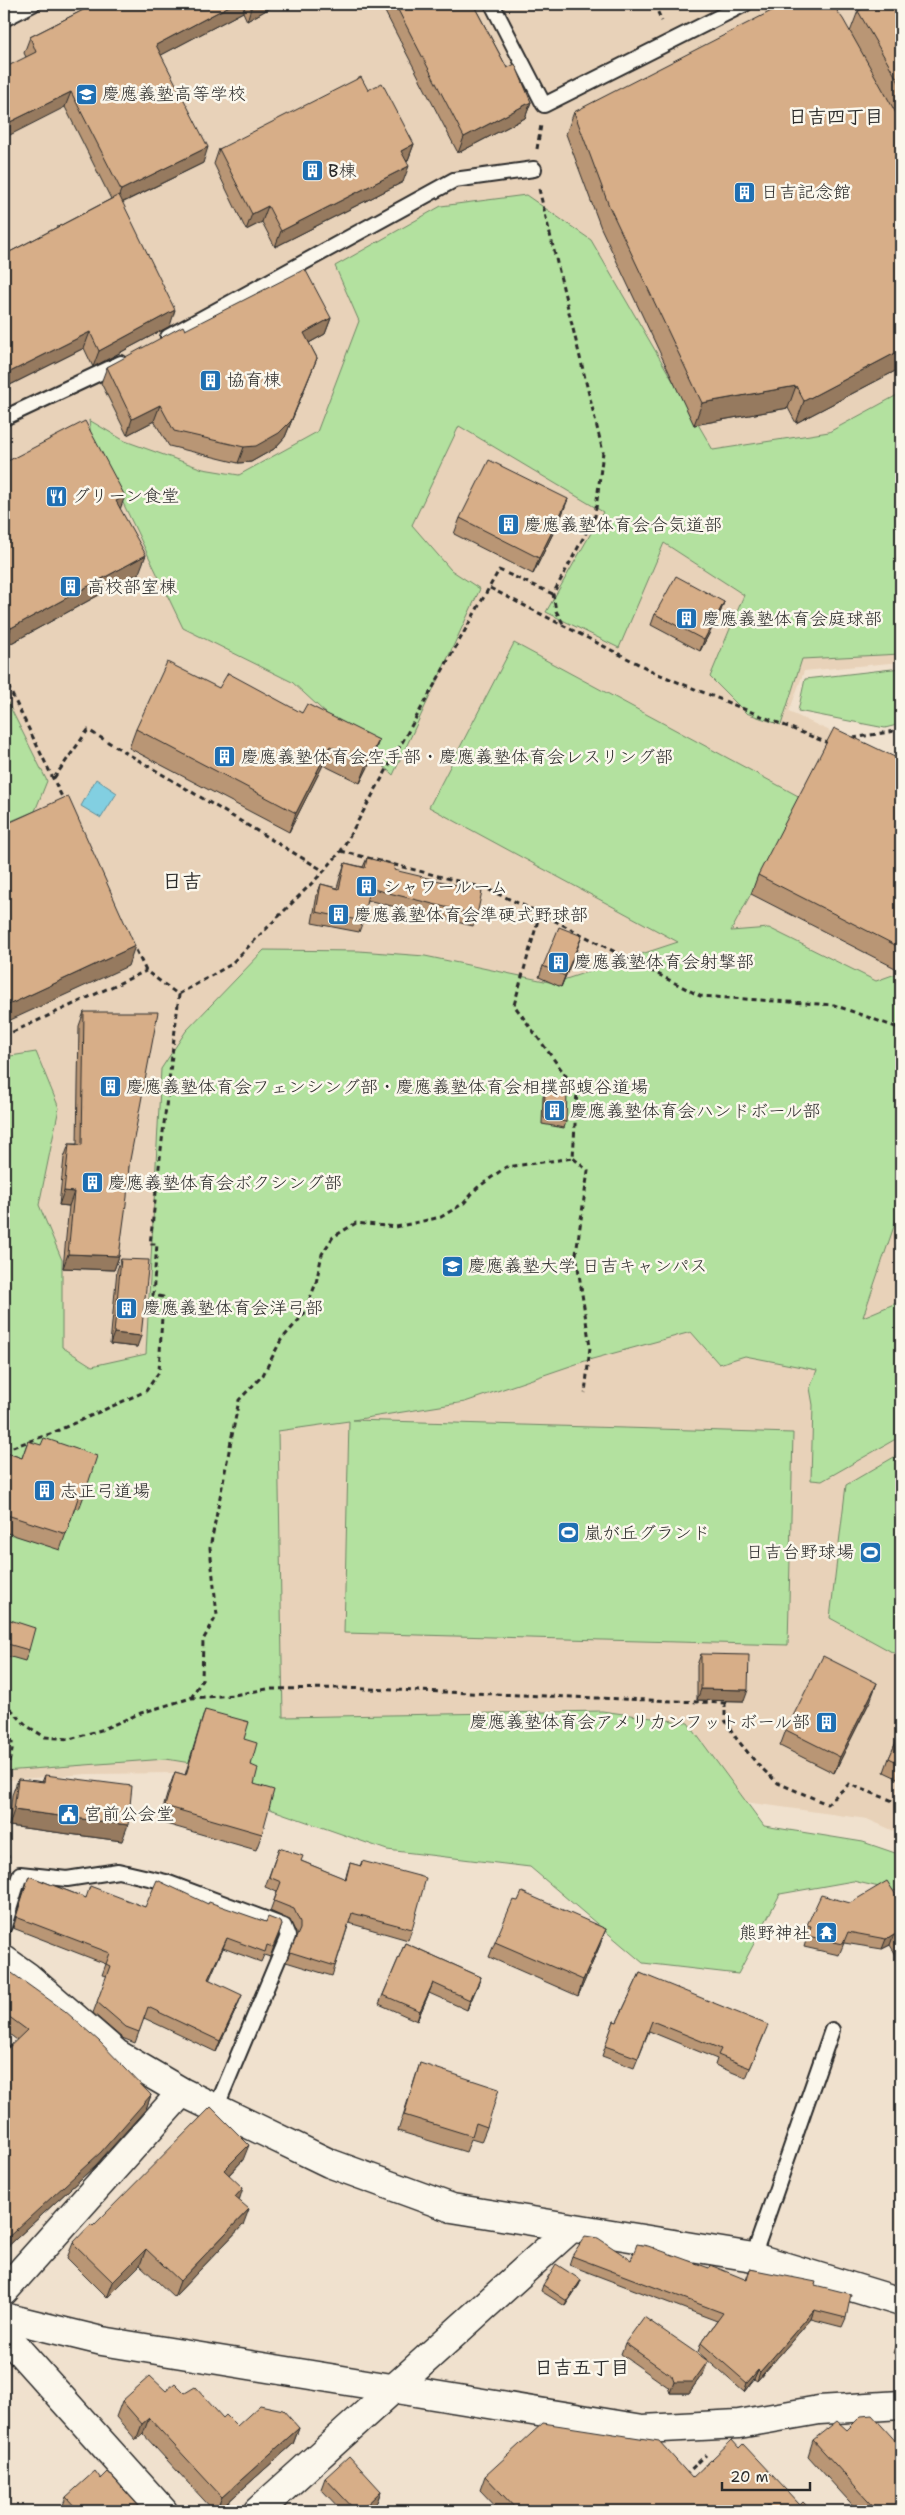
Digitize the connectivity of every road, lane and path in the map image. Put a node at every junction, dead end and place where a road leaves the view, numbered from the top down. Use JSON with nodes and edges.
{"nodes":[{"id":1,"x":33,"y":4,"type":"edge"},
{"id":2,"x":492,"y":4,"type":"edge"},
{"id":3,"x":745,"y":4,"type":"edge"},
{"id":4,"x":4,"y":19,"type":"edge"},
{"id":5,"x":544,"y":105,"type":"junction"},
{"id":6,"x":534,"y":169,"type":"junction"},
{"id":7,"x":158,"y":342,"type":"edge"},
{"id":8,"x":132,"y":357,"type":"edge"},
{"id":9,"x":4,"y":418,"type":"edge"},
{"id":10,"x":490,"y":588,"type":"junction"},
{"id":11,"x":554,"y":594,"type":"junction"},
{"id":12,"x":565,"y":627,"type":"junction"},
{"id":13,"x":4,"y":678,"type":"edge"},
{"id":14,"x":901,"y":730,"type":"edge"},
{"id":15,"x":850,"y":738,"type":"edge"},
{"id":16,"x":832,"y":740,"type":"edge"},
{"id":17,"x":822,"y":741,"type":"junction"},
{"id":18,"x":831,"y":745,"type":"edge"},
{"id":19,"x":54,"y":778,"type":"junction"},
{"id":20,"x":66,"y":804,"type":"edge"},
{"id":21,"x":341,"y":851,"type":"junction"},
{"id":22,"x":324,"y":871,"type":"junction"},
{"id":23,"x":540,"y":912,"type":"junction"},
{"id":24,"x":133,"y":945,"type":"edge"},
{"id":25,"x":146,"y":971,"type":"junction"},
{"id":26,"x":179,"y":995,"type":"junction"},
{"id":27,"x":901,"y":1029,"type":"edge"},
{"id":28,"x":4,"y":1036,"type":"edge"},
{"id":29,"x":573,"y":1158,"type":"junction"},
{"id":30,"x":585,"y":1393,"type":"dead end"},
{"id":31,"x":4,"y":1450,"type":"edge"},
{"id":32,"x":726,"y":1694,"type":"edge"},
{"id":33,"x":191,"y":1698,"type":"junction"},
{"id":34,"x":4,"y":1702,"type":"edge"},
{"id":35,"x":725,"y":1704,"type":"junction"},
{"id":36,"x":4,"y":1723,"type":"edge"},
{"id":37,"x":4,"y":1772,"type":"edge"},
{"id":38,"x":901,"y":1804,"type":"edge"},
{"id":39,"x":4,"y":1926,"type":"edge"},
{"id":40,"x":4,"y":1960,"type":"edge"},
{"id":41,"x":832,"y":2030,"type":"dead end"},
{"id":42,"x":182,"y":2092,"type":"junction"},
{"id":43,"x":216,"y":2108,"type":"junction"},
{"id":44,"x":570,"y":2229,"type":"junction"},
{"id":45,"x":753,"y":2257,"type":"junction"},
{"id":46,"x":4,"y":2291,"type":"edge"},
{"id":47,"x":901,"y":2302,"type":"edge"},
{"id":48,"x":4,"y":2317,"type":"edge"},
{"id":49,"x":4,"y":2334,"type":"edge"},
{"id":50,"x":394,"y":2387,"type":"junction"},
{"id":51,"x":901,"y":2405,"type":"edge"},
{"id":52,"x":739,"y":2424,"type":"junction"},
{"id":53,"x":682,"y":2478,"type":"edge"},
{"id":54,"x":163,"y":2511,"type":"edge"},
{"id":55,"x":258,"y":2511,"type":"edge"}],
"edges":[{"from":1,"to":4,"type":"lane"},
{"from":2,"to":5,"type":"lane"},
{"from":3,"to":5,"type":"lane"},
{"from":5,"to":6,"type":"path"},
{"from":6,"to":7,"type":"lane"},
{"from":6,"to":11,"type":"path"},
{"from":8,"to":9,"type":"lane"},
{"from":10,"to":11,"type":"path"},
{"from":10,"to":12,"type":"path"},
{"from":10,"to":21,"type":"path"},
{"from":11,"to":12,"type":"path"},
{"from":12,"to":17,"type":"path"},
{"from":13,"to":19,"type":"path"},
{"from":14,"to":15,"type":"path"},
{"from":16,"to":17,"type":"path"},
{"from":17,"to":18,"type":"path"},
{"from":19,"to":20,"type":"path"},
{"from":19,"to":22,"type":"path"},
{"from":21,"to":22,"type":"path"},
{"from":21,"to":23,"type":"path"},
{"from":22,"to":26,"type":"path"},
{"from":23,"to":27,"type":"path"},
{"from":23,"to":29,"type":"path"},
{"from":24,"to":25,"type":"path"},
{"from":25,"to":26,"type":"path"},
{"from":25,"to":28,"type":"path"},
{"from":26,"to":31,"type":"path"},
{"from":29,"to":30,"type":"path"},
{"from":29,"to":33,"type":"path"},
{"from":32,"to":35,"type":"path"},
{"from":33,"to":34,"type":"path"},
{"from":33,"to":35,"type":"path"},
{"from":35,"to":38,"type":"path"},
{"from":36,"to":37,"type":"path"},
{"from":39,"to":43,"type":"lane"},
{"from":40,"to":42,"type":"street"},
{"from":41,"to":45,"type":"lane"},
{"from":42,"to":43,"type":"street"},
{"from":42,"to":46,"type":"street"},
{"from":43,"to":44,"type":"street"},
{"from":44,"to":45,"type":"street"},
{"from":44,"to":50,"type":"street"},
{"from":45,"to":47,"type":"street"},
{"from":48,"to":50,"type":"street"},
{"from":49,"to":54,"type":"street"},
{"from":50,"to":52,"type":"street"},
{"from":50,"to":55,"type":"street"},
{"from":51,"to":52,"type":"street"},
{"from":52,"to":53,"type":"path"}]}
